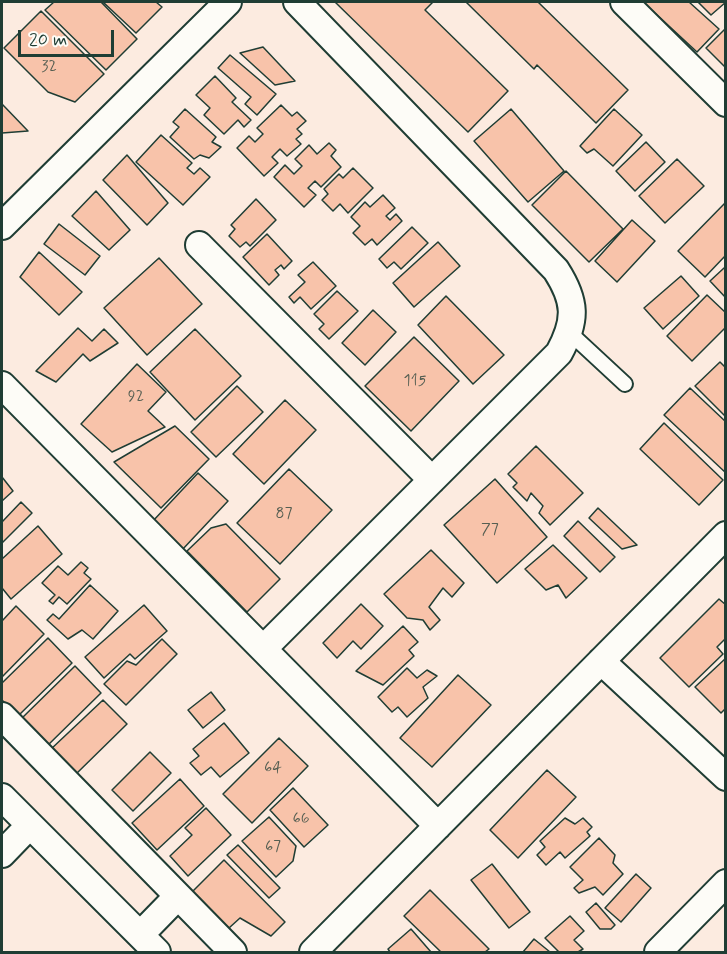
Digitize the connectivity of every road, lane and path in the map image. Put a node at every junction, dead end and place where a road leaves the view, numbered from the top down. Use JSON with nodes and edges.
{"nodes":[{"id":1,"x":228,"y":2,"type":"edge"},
{"id":2,"x":297,"y":2,"type":"edge"},
{"id":3,"x":624,"y":2,"type":"edge"},
{"id":4,"x":726,"y":103,"type":"edge"},
{"id":5,"x":2,"y":226,"type":"edge"},
{"id":6,"x":199,"y":246,"type":"dead end"},
{"id":7,"x":570,"y":333,"type":"junction"},
{"id":8,"x":624,"y":384,"type":"dead end"},
{"id":9,"x":2,"y":385,"type":"edge"},
{"id":10,"x":432,"y":480,"type":"junction"},
{"id":11,"x":726,"y":535,"type":"edge"},
{"id":12,"x":263,"y":650,"type":"junction"},
{"id":13,"x":601,"y":662,"type":"junction"},
{"id":14,"x":2,"y":716,"type":"edge"},
{"id":15,"x":726,"y":777,"type":"edge"},
{"id":16,"x":2,"y":797,"type":"edge"},
{"id":17,"x":30,"y":825,"type":"junction"},
{"id":18,"x":438,"y":826,"type":"junction"},
{"id":19,"x":2,"y":854,"type":"edge"},
{"id":20,"x":726,"y":883,"type":"edge"},
{"id":21,"x":178,"y":896,"type":"junction"},
{"id":22,"x":149,"y":944,"type":"edge"},
{"id":23,"x":233,"y":952,"type":"edge"},
{"id":24,"x":313,"y":952,"type":"edge"},
{"id":25,"x":658,"y":952,"type":"edge"}],
"edges":[{"from":1,"to":5,"type":"street"},
{"from":2,"to":7,"type":"street"},
{"from":3,"to":4,"type":"street"},
{"from":6,"to":10,"type":"street"},
{"from":7,"to":8,"type":"lane"},
{"from":7,"to":10,"type":"street"},
{"from":9,"to":12,"type":"street"},
{"from":10,"to":12,"type":"street"},
{"from":11,"to":13,"type":"street"},
{"from":12,"to":18,"type":"street"},
{"from":13,"to":15,"type":"street"},
{"from":13,"to":18,"type":"street"},
{"from":14,"to":21,"type":"street"},
{"from":16,"to":17,"type":"street"},
{"from":17,"to":19,"type":"street"},
{"from":17,"to":22,"type":"street"},
{"from":18,"to":24,"type":"street"},
{"from":20,"to":25,"type":"street"},
{"from":21,"to":22,"type":"street"},
{"from":21,"to":23,"type":"street"}]}
